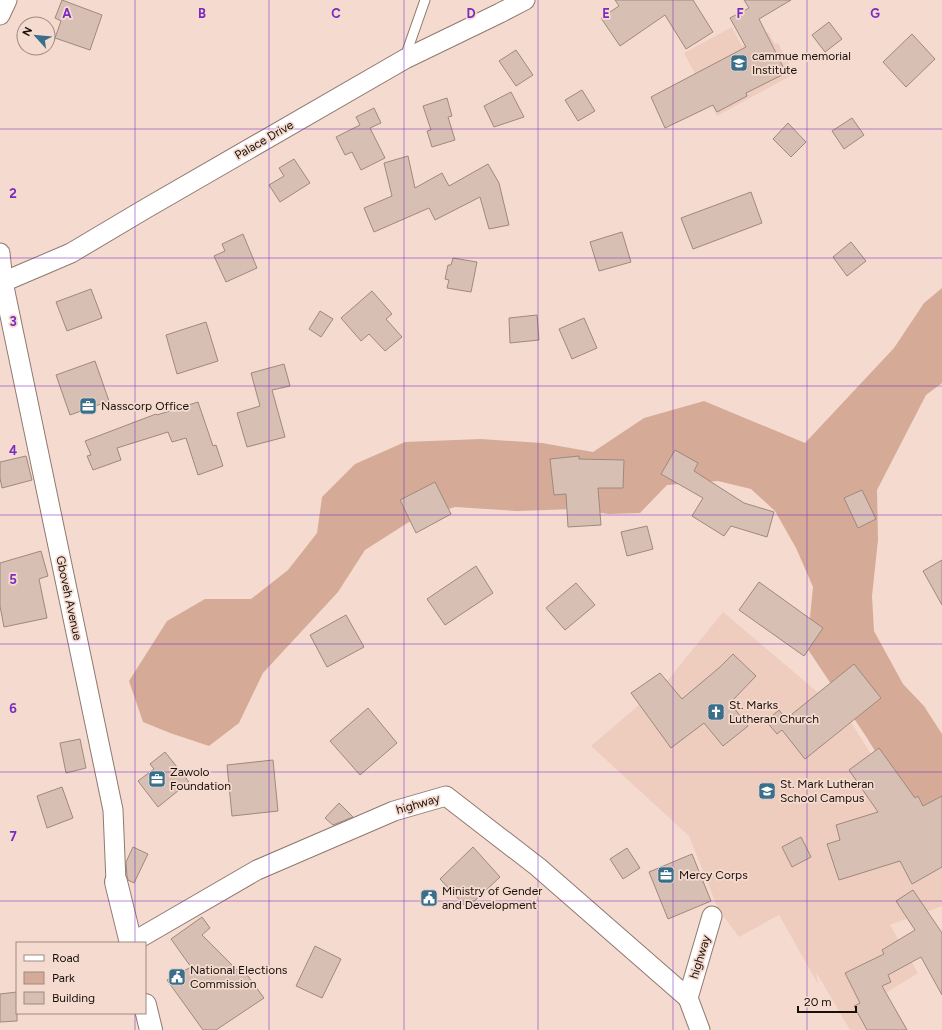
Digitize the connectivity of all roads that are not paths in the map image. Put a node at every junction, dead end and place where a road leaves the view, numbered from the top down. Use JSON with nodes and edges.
{"nodes":[{"id":1,"x":7,"y":0,"type":"edge"},
{"id":2,"x":426,"y":0,"type":"edge"},
{"id":3,"x":525,"y":0,"type":"edge"},
{"id":4,"x":0,"y":15,"type":"edge"},
{"id":5,"x":405,"y":59,"type":"junction"},
{"id":6,"x":0,"y":253,"type":"edge"},
{"id":7,"x":4,"y":282,"type":"junction"},
{"id":8,"x":116,"y":882,"type":"joint"},
{"id":9,"x":712,"y":916,"type":"dead end"},
{"id":10,"x":131,"y":942,"type":"edge"},
{"id":11,"x":133,"y":942,"type":"edge"},
{"id":12,"x":688,"y":998,"type":"junction"},
{"id":13,"x":146,"y":1010,"type":"edge"},
{"id":14,"x":150,"y":1030,"type":"edge"},
{"id":15,"x":700,"y":1030,"type":"edge"}],
"edges":[{"from":1,"to":4,"type":"street"},
{"from":2,"to":5,"type":"lane"},
{"from":3,"to":5,"type":"street","name":"Palace Drive"},
{"from":5,"to":7,"type":"street","name":"Palace Drive"},
{"from":6,"to":7,"type":"street","name":"Gboveh Avenue"},
{"from":7,"to":8,"type":"street","name":"Gboveh Avenue"},
{"from":8,"to":10,"type":"main road","name":"Gboveh Avenue"},
{"from":9,"to":12,"type":"street","name":"highway"},
{"from":11,"to":12,"type":"street","name":"highway"},
{"from":12,"to":15,"type":"street","name":"highway"},
{"from":13,"to":14,"type":"main road"}]}
